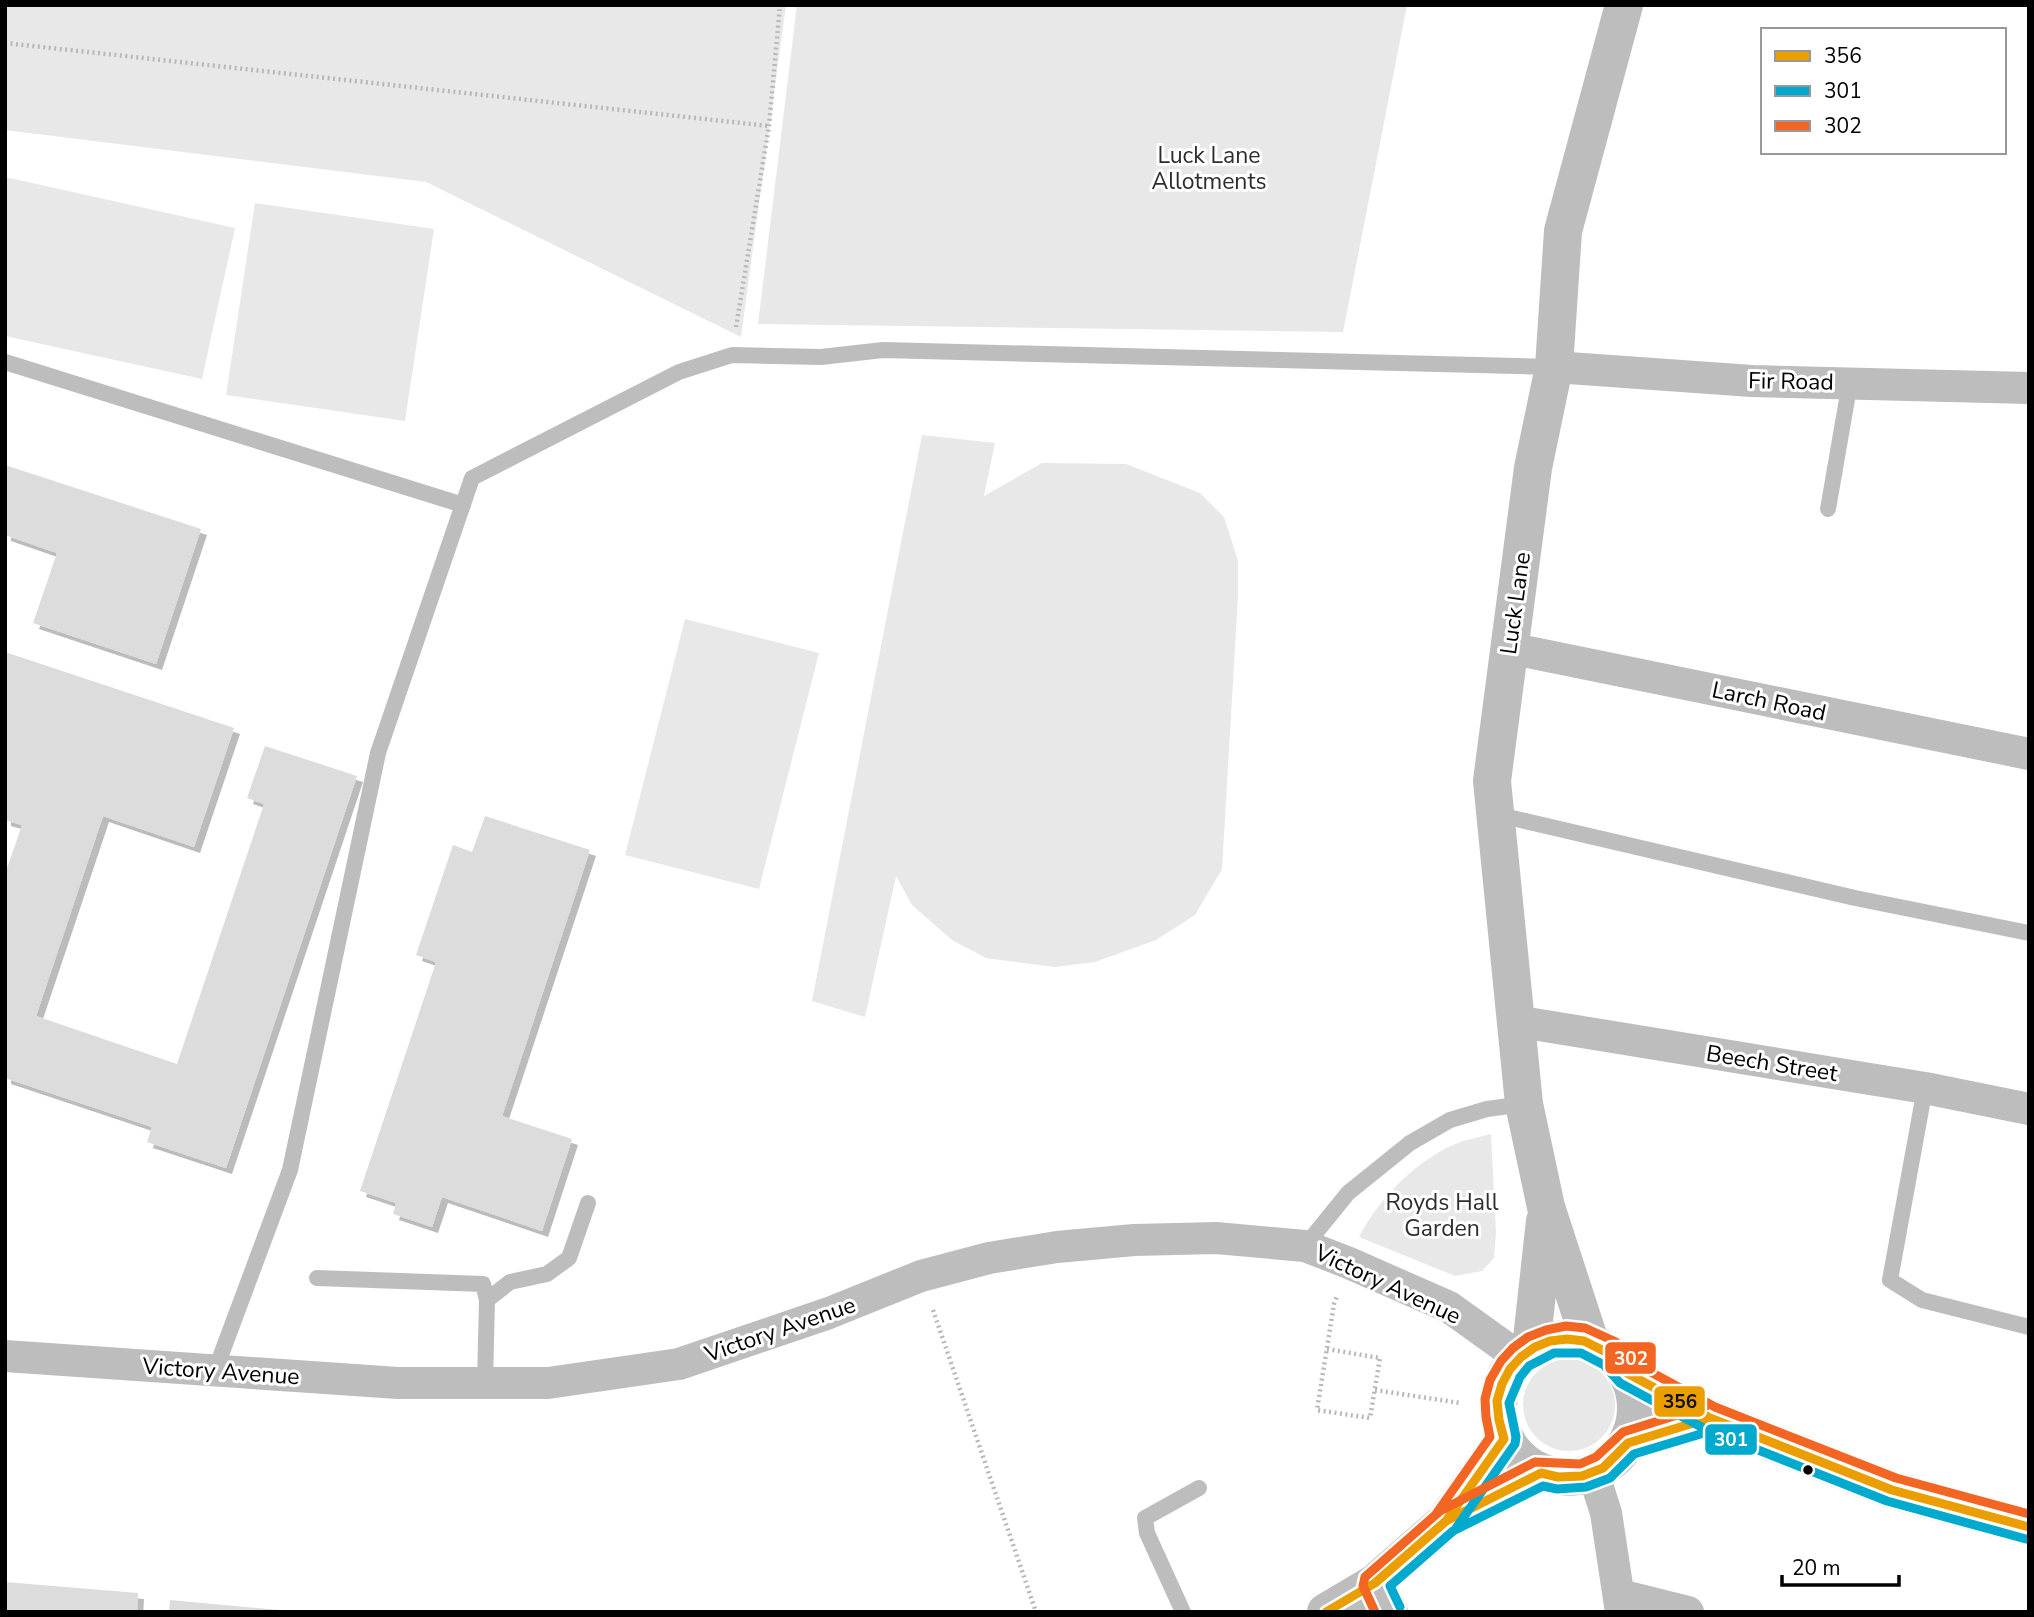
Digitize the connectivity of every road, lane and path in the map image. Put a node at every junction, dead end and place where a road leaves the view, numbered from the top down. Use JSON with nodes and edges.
{"nodes":[{"id":1,"x":780,"y":5,"type":"edge"},
{"id":2,"x":1624,"y":5,"type":"edge"},
{"id":3,"x":5,"y":43,"type":"edge"},
{"id":4,"x":769,"y":126,"type":"junction"},
{"id":5,"x":732,"y":355,"type":"junction"},
{"id":6,"x":5,"y":362,"type":"edge"},
{"id":7,"x":1553,"y":367,"type":"junction"},
{"id":8,"x":1850,"y":382,"type":"junction"},
{"id":9,"x":2029,"y":387,"type":"edge"},
{"id":10,"x":463,"y":505,"type":"junction"},
{"id":11,"x":1828,"y":509,"type":"dead end"},
{"id":12,"x":1509,"y":648,"type":"junction"},
{"id":13,"x":2029,"y":754,"type":"edge"},
{"id":14,"x":1495,"y":814,"type":"junction"},
{"id":15,"x":2029,"y":933,"type":"edge"},
{"id":16,"x":1515,"y":1021,"type":"junction"},
{"id":17,"x":1925,"y":1088,"type":"junction"},
{"id":18,"x":1524,"y":1104,"type":"junction"},
{"id":19,"x":2029,"y":1109,"type":"edge"},
{"id":20,"x":588,"y":1203,"type":"dead end"},
{"id":21,"x":1546,"y":1207,"type":"junction"},
{"id":22,"x":1305,"y":1246,"type":"junction"},
{"id":23,"x":1349,"y":1263,"type":"junction"},
{"id":24,"x":921,"y":1276,"type":"junction"},
{"id":25,"x":317,"y":1278,"type":"dead end"},
{"id":26,"x":487,"y":1300,"type":"junction"},
{"id":27,"x":2029,"y":1327,"type":"edge"},
{"id":28,"x":1590,"y":1342,"type":"junction"},
{"id":29,"x":1327,"y":1349,"type":"junction"},
{"id":30,"x":1526,"y":1353,"type":"junction"},
{"id":31,"x":5,"y":1356,"type":"edge"},
{"id":32,"x":215,"y":1371,"type":"junction"},
{"id":33,"x":1627,"y":1373,"type":"junction"},
{"id":34,"x":485,"y":1383,"type":"junction"},
{"id":35,"x":1375,"y":1390,"type":"junction"},
{"id":36,"x":1460,"y":1403,"type":"dead end"},
{"id":37,"x":1710,"y":1418,"type":"junction"},
{"id":38,"x":1504,"y":1439,"type":"junction"},
{"id":39,"x":1628,"y":1443,"type":"junction"},
{"id":40,"x":1593,"y":1472,"type":"junction"},
{"id":41,"x":1541,"y":1473,"type":"junction"},
{"id":42,"x":1199,"y":1488,"type":"dead end"},
{"id":43,"x":1446,"y":1521,"type":"junction"},
{"id":44,"x":2029,"y":1527,"type":"edge"},
{"id":45,"x":1382,"y":1597,"type":"edge"},
{"id":46,"x":1621,"y":1604,"type":"edge"},
{"id":47,"x":1036,"y":1612,"type":"edge"},
{"id":48,"x":1183,"y":1612,"type":"edge"},
{"id":49,"x":1326,"y":1612,"type":"edge"},
{"id":50,"x":1688,"y":1612,"type":"edge"}],
"edges":[{"from":1,"to":4,"type":"path"},
{"from":2,"to":7,"type":"street","name":"Luck Lane"},
{"from":3,"to":4,"type":"path"},
{"from":4,"to":5,"type":"path"},
{"from":5,"to":7,"type":"lane"},
{"from":5,"to":10,"type":"lane"},
{"from":6,"to":10,"type":"lane"},
{"from":7,"to":8,"type":"street","name":"Fir Road"},
{"from":7,"to":12,"type":"street","name":"Luck Lane"},
{"from":8,"to":9,"type":"street","name":"Fir Road"},
{"from":8,"to":11,"type":"lane"},
{"from":10,"to":32,"type":"lane"},
{"from":12,"to":13,"type":"street","name":"Larch Road"},
{"from":12,"to":14,"type":"street","name":"Luck Lane"},
{"from":14,"to":15,"type":"lane"},
{"from":14,"to":16,"type":"street","name":"Luck Lane"},
{"from":16,"to":17,"type":"street","name":"Beech Street"},
{"from":16,"to":18,"type":"street","name":"Luck Lane"},
{"from":17,"to":19,"type":"street","name":"Beech Street"},
{"from":17,"to":27,"type":"lane"},
{"from":18,"to":21,"type":"street","name":"Luck Lane"},
{"from":18,"to":22,"type":"lane"},
{"from":20,"to":26,"type":"lane"},
{"from":21,"to":28,"type":"street","name":"Luck Lane"},
{"from":21,"to":30,"type":"street","name":"Luck Lane"},
{"from":22,"to":23,"type":"street","name":"Victory Avenue"},
{"from":22,"to":24,"type":"street","name":"Victory Avenue"},
{"from":23,"to":29,"type":"path"},
{"from":23,"to":30,"type":"street","name":"Victory Avenue"},
{"from":24,"to":34,"type":"street","name":"Victory Avenue"},
{"from":24,"to":47,"type":"path"},
{"from":25,"to":26,"type":"lane"},
{"from":26,"to":34,"type":"lane"},
{"from":28,"to":30,"type":"street"},
{"from":28,"to":33,"type":"street"},
{"from":29,"to":35,"type":"path"},
{"from":29,"to":35,"type":"path"},
{"from":30,"to":38,"type":"street"},
{"from":31,"to":32,"type":"street","name":"Victory Avenue"},
{"from":32,"to":34,"type":"street","name":"Victory Avenue"},
{"from":33,"to":37,"type":"street"},
{"from":33,"to":39,"type":"street"},
{"from":35,"to":36,"type":"path"},
{"from":37,"to":39,"type":"street"},
{"from":37,"to":44,"type":"street"},
{"from":38,"to":41,"type":"street"},
{"from":38,"to":43,"type":"street"},
{"from":39,"to":40,"type":"street"},
{"from":40,"to":41,"type":"street"},
{"from":40,"to":46,"type":"street"},
{"from":41,"to":43,"type":"street"},
{"from":42,"to":48,"type":"lane"},
{"from":43,"to":45,"type":"street"},
{"from":45,"to":49,"type":"street"},
{"from":46,"to":50,"type":"street"}]}
